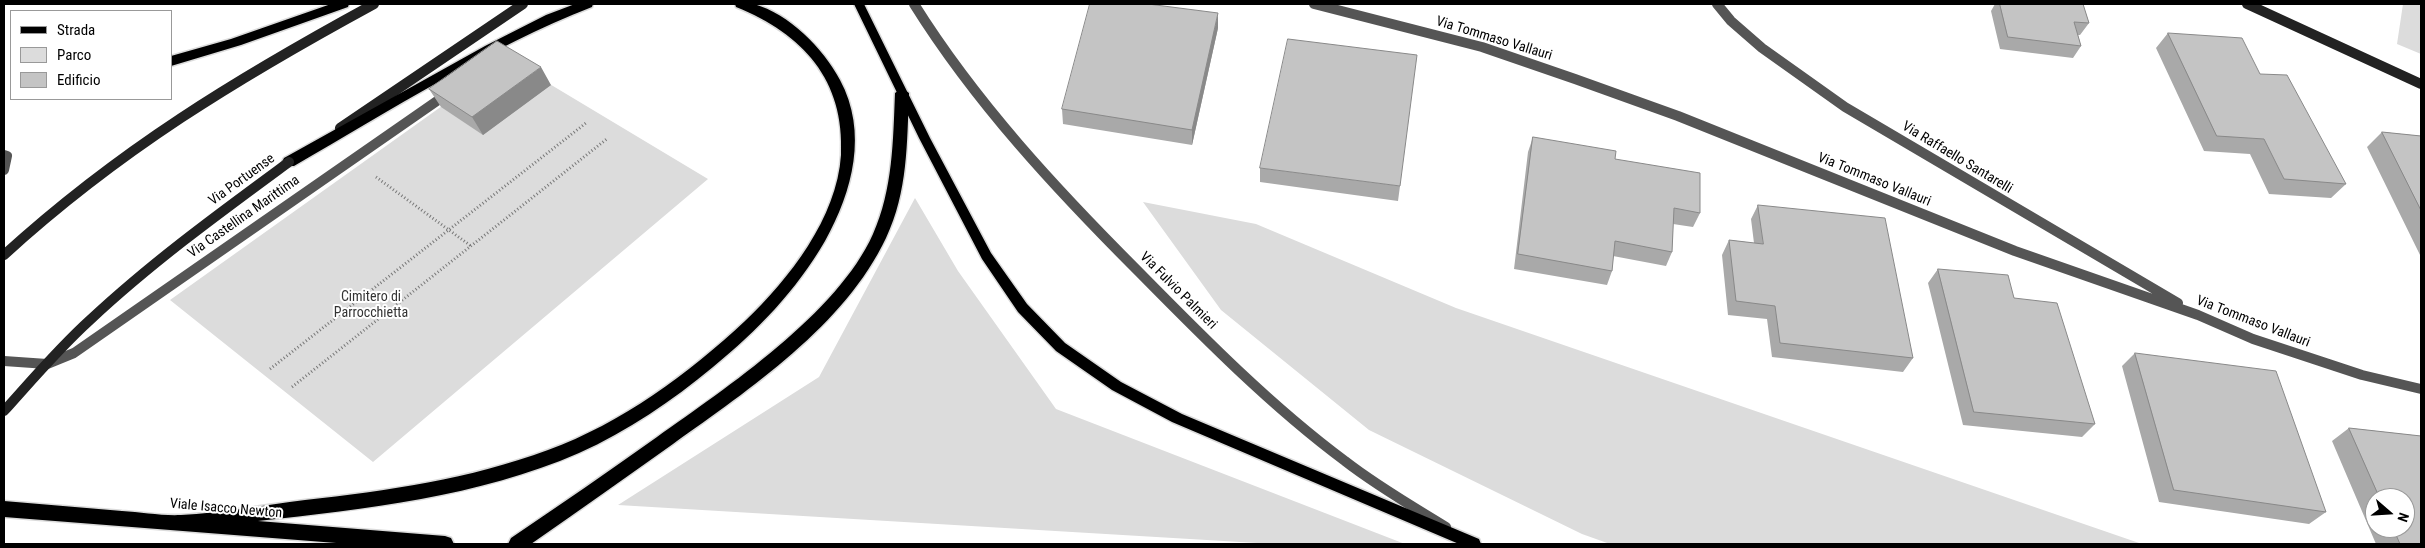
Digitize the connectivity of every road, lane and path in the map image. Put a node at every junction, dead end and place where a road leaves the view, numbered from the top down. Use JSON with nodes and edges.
{"nodes":[{"id":1,"x":343,"y":4,"type":"edge"},
{"id":2,"x":374,"y":4,"type":"edge"},
{"id":3,"x":523,"y":4,"type":"edge"},
{"id":4,"x":587,"y":4,"type":"edge"},
{"id":5,"x":741,"y":4,"type":"edge"},
{"id":6,"x":859,"y":4,"type":"edge"},
{"id":7,"x":914,"y":4,"type":"edge"},
{"id":8,"x":1314,"y":4,"type":"edge"},
{"id":9,"x":1718,"y":4,"type":"edge"},
{"id":10,"x":2248,"y":4,"type":"edge"},
{"id":11,"x":172,"y":61,"type":"edge"},
{"id":12,"x":2421,"y":84,"type":"edge"},
{"id":13,"x":458,"y":87,"type":"edge"},
{"id":14,"x":902,"y":93,"type":"junction"},
{"id":15,"x":586,"y":124,"type":"dead end"},
{"id":16,"x":608,"y":138,"type":"dead end"},
{"id":17,"x":4,"y":155,"type":"edge"},
{"id":18,"x":290,"y":162,"type":"junction"},
{"id":19,"x":4,"y":170,"type":"edge"},
{"id":20,"x":370,"y":173,"type":"dead end"},
{"id":21,"x":448,"y":230,"type":"junction"},
{"id":22,"x":470,"y":246,"type":"junction"},
{"id":23,"x":4,"y":256,"type":"edge"},
{"id":24,"x":2198,"y":315,"type":"junction"},
{"id":25,"x":4,"y":361,"type":"edge"},
{"id":26,"x":270,"y":369,"type":"dead end"},
{"id":27,"x":292,"y":387,"type":"dead end"},
{"id":28,"x":2421,"y":389,"type":"edge"},
{"id":29,"x":4,"y":411,"type":"edge"},
{"id":30,"x":4,"y":509,"type":"edge"},
{"id":31,"x":180,"y":523,"type":"junction"},
{"id":32,"x":445,"y":544,"type":"edge"},
{"id":33,"x":517,"y":544,"type":"edge"},
{"id":34,"x":1474,"y":544,"type":"edge"}],
"edges":[{"from":1,"to":11,"type":"highway"},
{"from":2,"to":23,"type":"main road"},
{"from":3,"to":18,"type":"main road","name":"Via Portuense"},
{"from":4,"to":18,"type":"highway"},
{"from":5,"to":31,"type":"highway"},
{"from":6,"to":14,"type":"main road"},
{"from":7,"to":34,"type":"street","name":"Via Fulvio Palmieri"},
{"from":8,"to":24,"type":"street","name":"Via Tommaso Vallauri"},
{"from":9,"to":24,"type":"street","name":"Via Raffaello Santarelli"},
{"from":10,"to":12,"type":"main road"},
{"from":13,"to":25,"type":"street","name":"Via Castellina Marittima"},
{"from":14,"to":33,"type":"highway"},
{"from":14,"to":34,"type":"main road"},
{"from":15,"to":21,"type":"path"},
{"from":16,"to":22,"type":"path"},
{"from":17,"to":19,"type":"street"},
{"from":18,"to":29,"type":"main road","name":"Via Portuense","bridge":true},
{"from":20,"to":21,"type":"path"},
{"from":21,"to":22,"type":"path"},
{"from":21,"to":26,"type":"path"},
{"from":22,"to":27,"type":"path"},
{"from":24,"to":28,"type":"street","name":"Via Tommaso Vallauri"},
{"from":30,"to":31,"type":"highway","name":"Viale Isacco Newton"},
{"from":31,"to":32,"type":"highway","name":"Viale Isacco Newton"}]}
